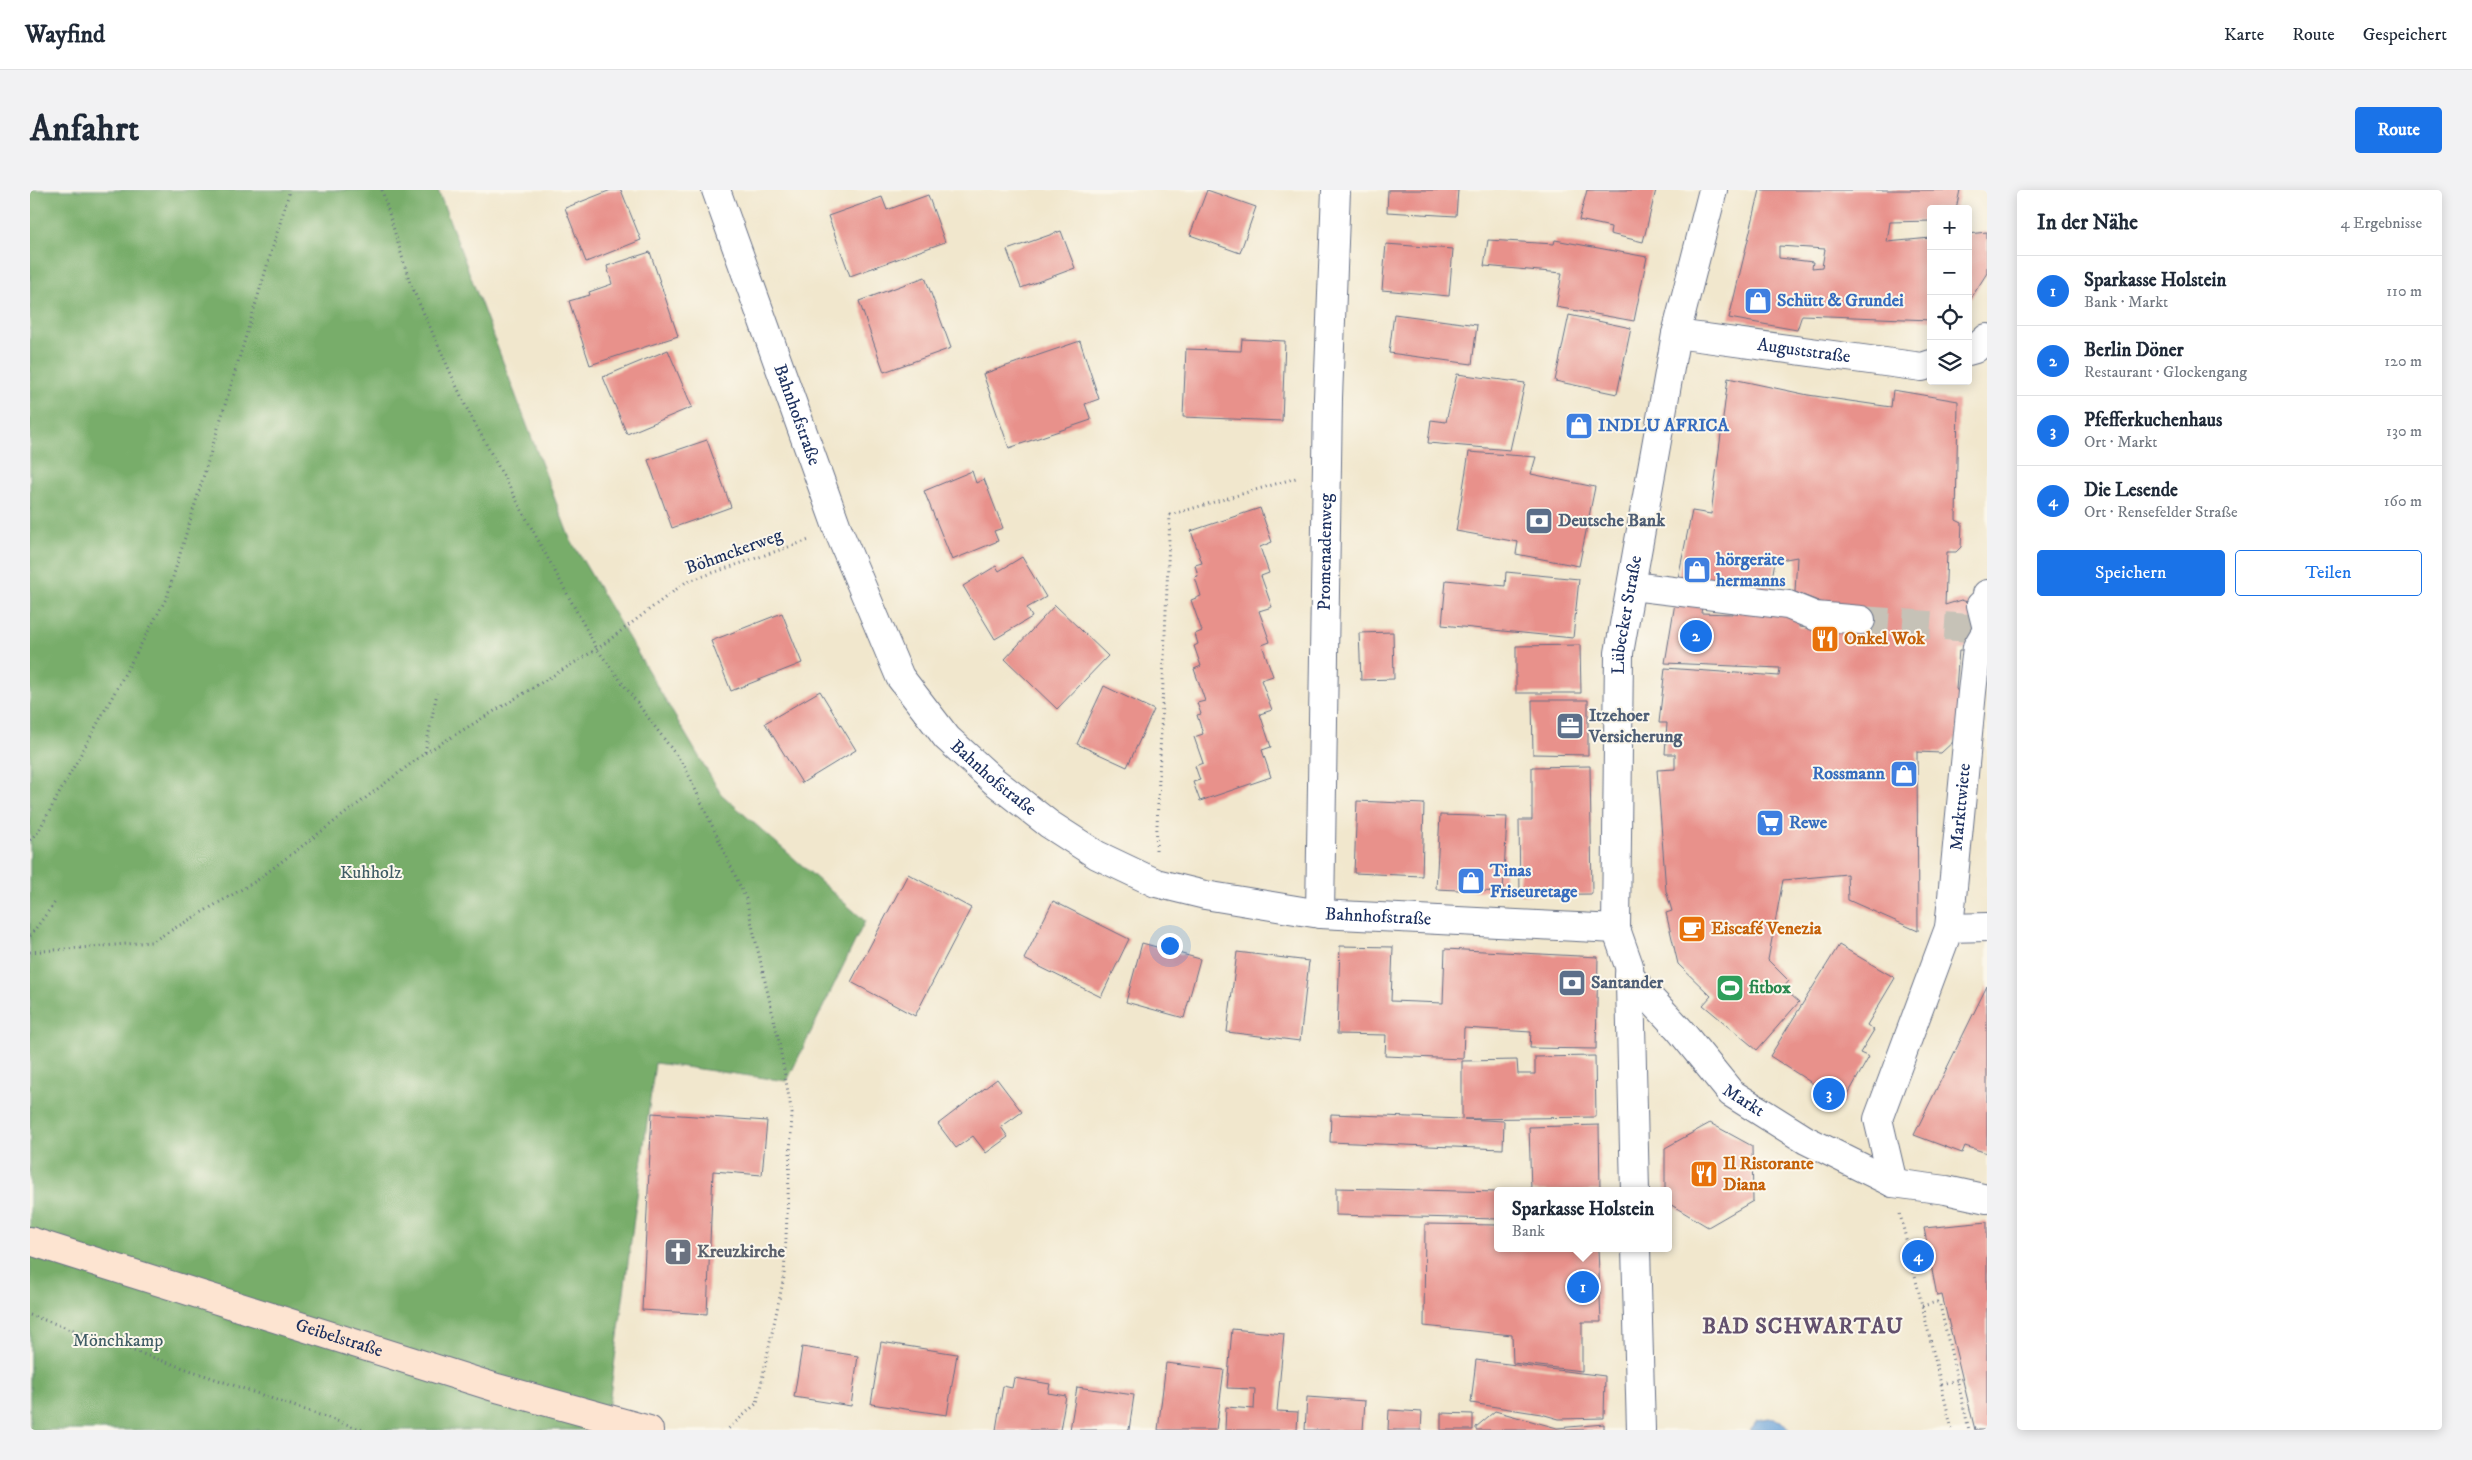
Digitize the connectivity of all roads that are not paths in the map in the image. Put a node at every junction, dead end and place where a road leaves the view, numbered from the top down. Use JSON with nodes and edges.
{"nodes":[{"id":1,"x":716,"y":190,"type":"edge"},
{"id":2,"x":1336,"y":190,"type":"edge"},
{"id":3,"x":1713,"y":190,"type":"edge"},
{"id":4,"x":1676,"y":334,"type":"junction"},
{"id":5,"x":1987,"y":338,"type":"edge"},
{"id":6,"x":1972,"y":350,"type":"edge"},
{"id":7,"x":1927,"y":365,"type":"edge"},
{"id":8,"x":1632,"y":586,"type":"junction"},
{"id":9,"x":1987,"y":594,"type":"edge"},
{"id":10,"x":1861,"y":620,"type":"tunnel mouth"},
{"id":11,"x":1986,"y":629,"type":"edge"},
{"id":12,"x":1320,"y":914,"type":"junction"},
{"id":13,"x":1987,"y":927,"type":"edge"},
{"id":14,"x":1616,"y":928,"type":"junction"},
{"id":15,"x":1950,"y":928,"type":"junction"},
{"id":16,"x":1629,"y":976,"type":"junction"},
{"id":17,"x":1893,"y":1183,"type":"junction"},
{"id":18,"x":1635,"y":1187,"type":"edge"},
{"id":19,"x":1987,"y":1199,"type":"edge"},
{"id":20,"x":30,"y":1241,"type":"edge"},
{"id":21,"x":1636,"y":1252,"type":"edge"},
{"id":22,"x":649,"y":1430,"type":"edge"},
{"id":23,"x":1641,"y":1430,"type":"edge"}],
"edges":[{"from":1,"to":12,"type":"street","name":"Bahnhofstraße"},
{"from":2,"to":12,"type":"street","name":"Promenadenweg"},
{"from":3,"to":4,"type":"street","name":"Lübecker Straße"},
{"from":4,"to":7,"type":"street","name":"Auguststraße"},
{"from":4,"to":8,"type":"street","name":"Lübecker Straße"},
{"from":5,"to":6,"type":"street"},
{"from":8,"to":10,"type":"street"},
{"from":8,"to":14,"type":"street","name":"Lübecker Straße"},
{"from":9,"to":11,"type":"street","name":"Markttwiete"},
{"from":11,"to":15,"type":"street","name":"Markttwiete"},
{"from":12,"to":14,"type":"street","name":"Bahnhofstraße"},
{"from":13,"to":15,"type":"street"},
{"from":14,"to":16,"type":"street"},
{"from":15,"to":17,"type":"street","name":"Markttwiete"},
{"from":16,"to":17,"type":"street","name":"Markt"},
{"from":16,"to":18,"type":"street"},
{"from":17,"to":19,"type":"street","name":"Markt"},
{"from":20,"to":22,"type":"street","name":"Geibelstraße"},
{"from":21,"to":23,"type":"street"}]}
